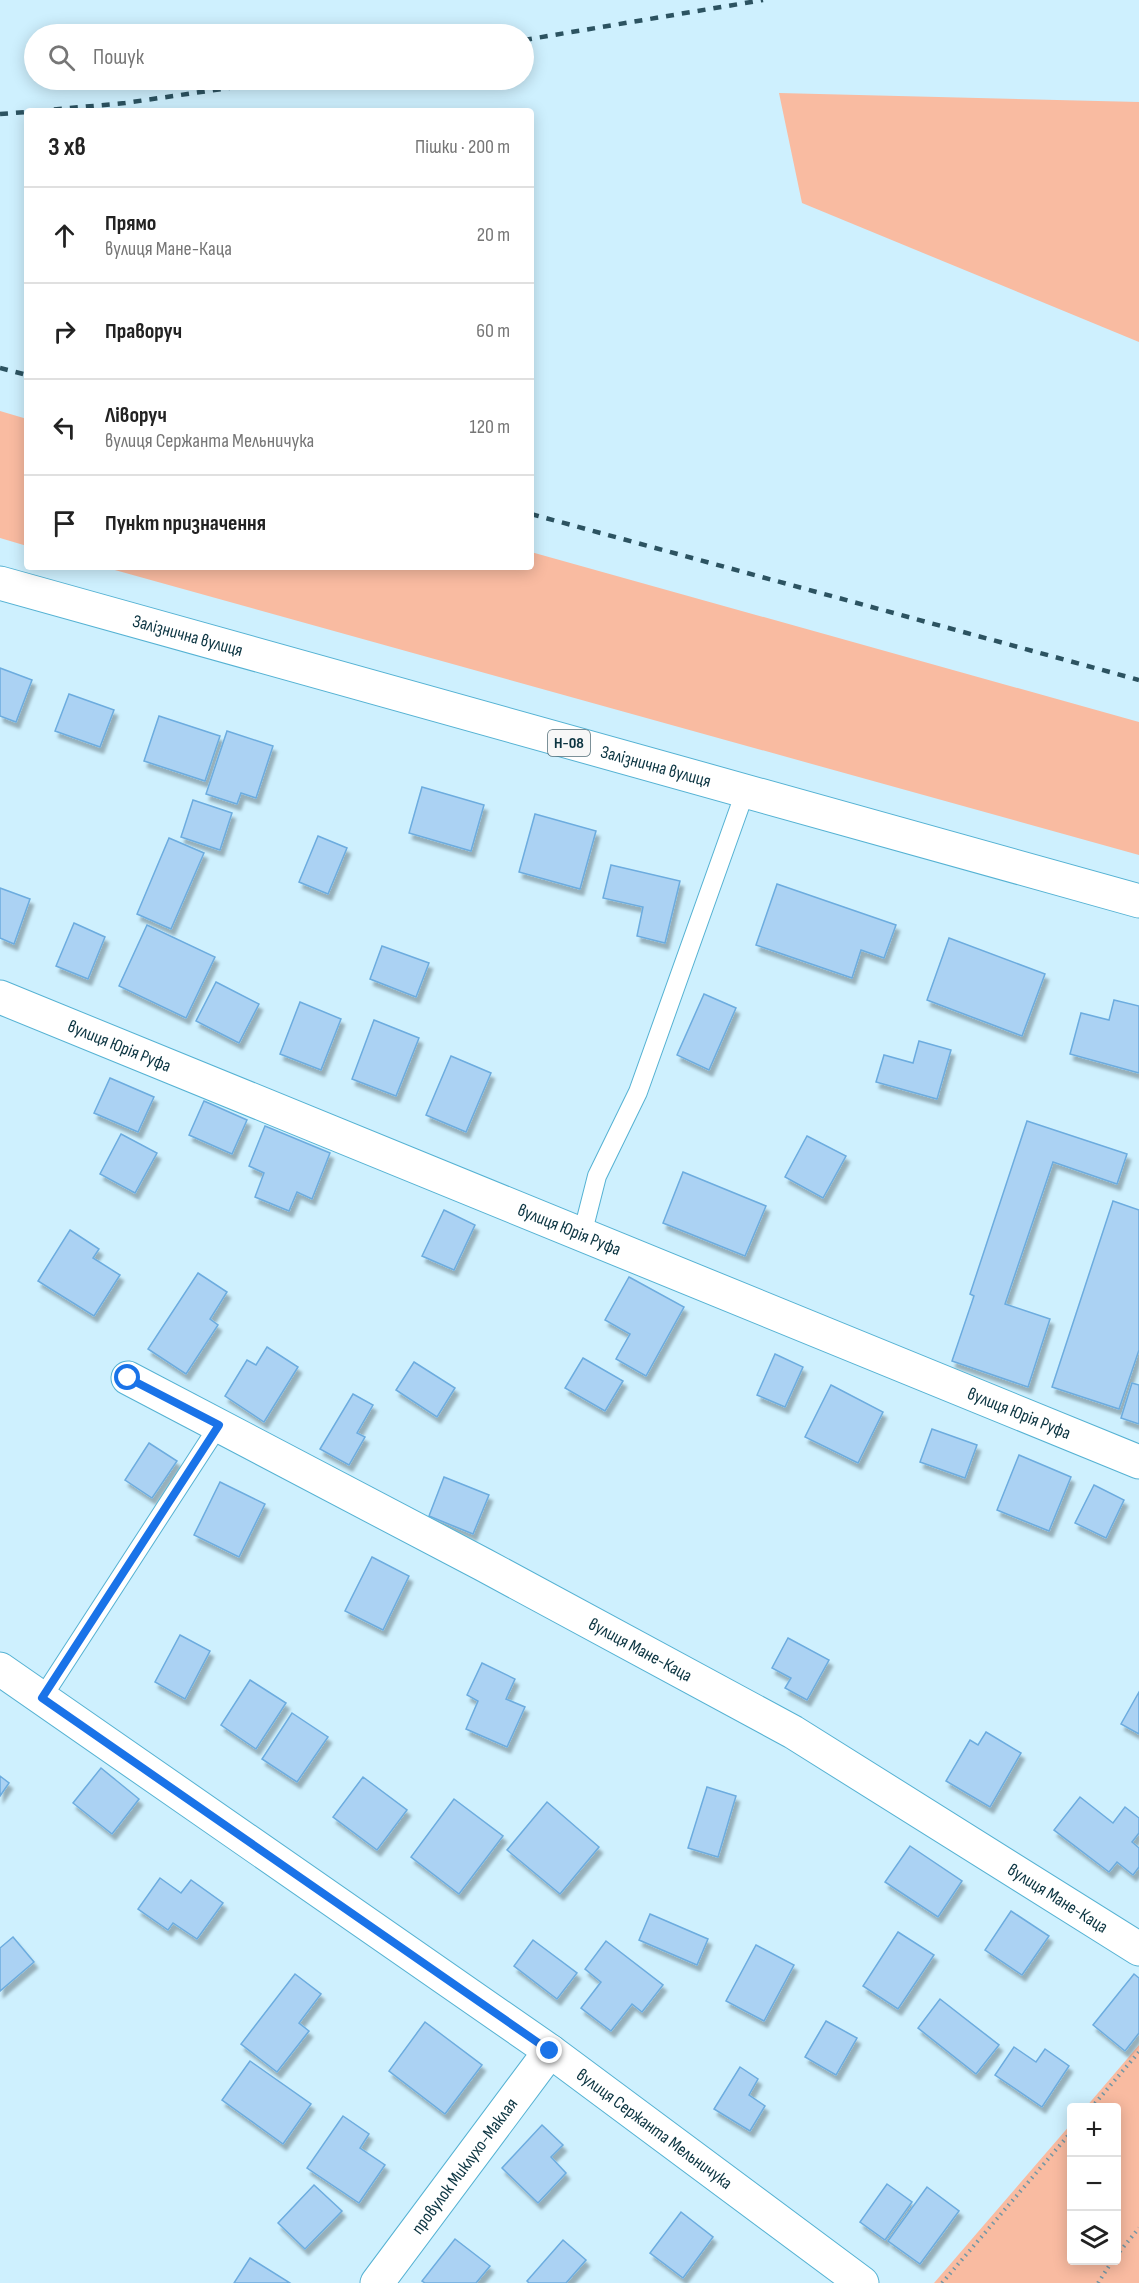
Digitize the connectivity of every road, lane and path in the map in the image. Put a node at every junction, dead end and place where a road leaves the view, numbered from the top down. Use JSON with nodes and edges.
{"nodes":[{"id":1,"x":0,"y":584,"type":"edge"},
{"id":2,"x":745,"y":792,"type":"junction"},
{"id":3,"x":1139,"y":901,"type":"edge"},
{"id":4,"x":0,"y":997,"type":"edge"},
{"id":5,"x":582,"y":1235,"type":"junction"},
{"id":6,"x":128,"y":1378,"type":"dead end"},
{"id":7,"x":219,"y":1425,"type":"junction"},
{"id":8,"x":1139,"y":1462,"type":"edge"},
{"id":9,"x":0,"y":1669,"type":"edge"},
{"id":10,"x":42,"y":1698,"type":"junction"},
{"id":11,"x":1139,"y":1949,"type":"edge"},
{"id":12,"x":550,"y":2051,"type":"junction"},
{"id":13,"x":1139,"y":2052,"type":"edge"},
{"id":14,"x":1095,"y":2103,"type":"edge"},
{"id":15,"x":1067,"y":2136,"type":"edge"},
{"id":16,"x":1139,"y":2228,"type":"edge"},
{"id":17,"x":1121,"y":2250,"type":"edge"},
{"id":18,"x":1110,"y":2265,"type":"edge"},
{"id":19,"x":377,"y":2283,"type":"edge"},
{"id":20,"x":862,"y":2283,"type":"edge"},
{"id":21,"x":942,"y":2283,"type":"edge"},
{"id":22,"x":1098,"y":2283,"type":"edge"}],
"edges":[{"from":1,"to":2,"type":"street","name":"Залізнична вулиця","number":"Н-08"},
{"from":2,"to":3,"type":"street","name":"Залізнична вулиця","number":"Н-08"},
{"from":2,"to":5,"type":"lane"},
{"from":4,"to":5,"type":"street","name":"вулиця Юрія Руфа"},
{"from":5,"to":8,"type":"street","name":"вулиця Юрія Руфа"},
{"from":6,"to":7,"type":"street","name":"вулиця Мане-Каца"},
{"from":7,"to":10,"type":"lane"},
{"from":7,"to":11,"type":"street","name":"вулиця Мане-Каца"},
{"from":9,"to":10,"type":"street","name":"вулиця Сержанта Мельничука"},
{"from":10,"to":12,"type":"street","name":"вулиця Сержанта Мельничука"},
{"from":12,"to":19,"type":"street","name":"провулок Миклухо-Маклая"},
{"from":12,"to":20,"type":"street","name":"вулиця Сержанта Мельничука"},
{"from":13,"to":14,"type":"path"},
{"from":15,"to":21,"type":"path"},
{"from":16,"to":17,"type":"path"},
{"from":18,"to":22,"type":"path"}]}
